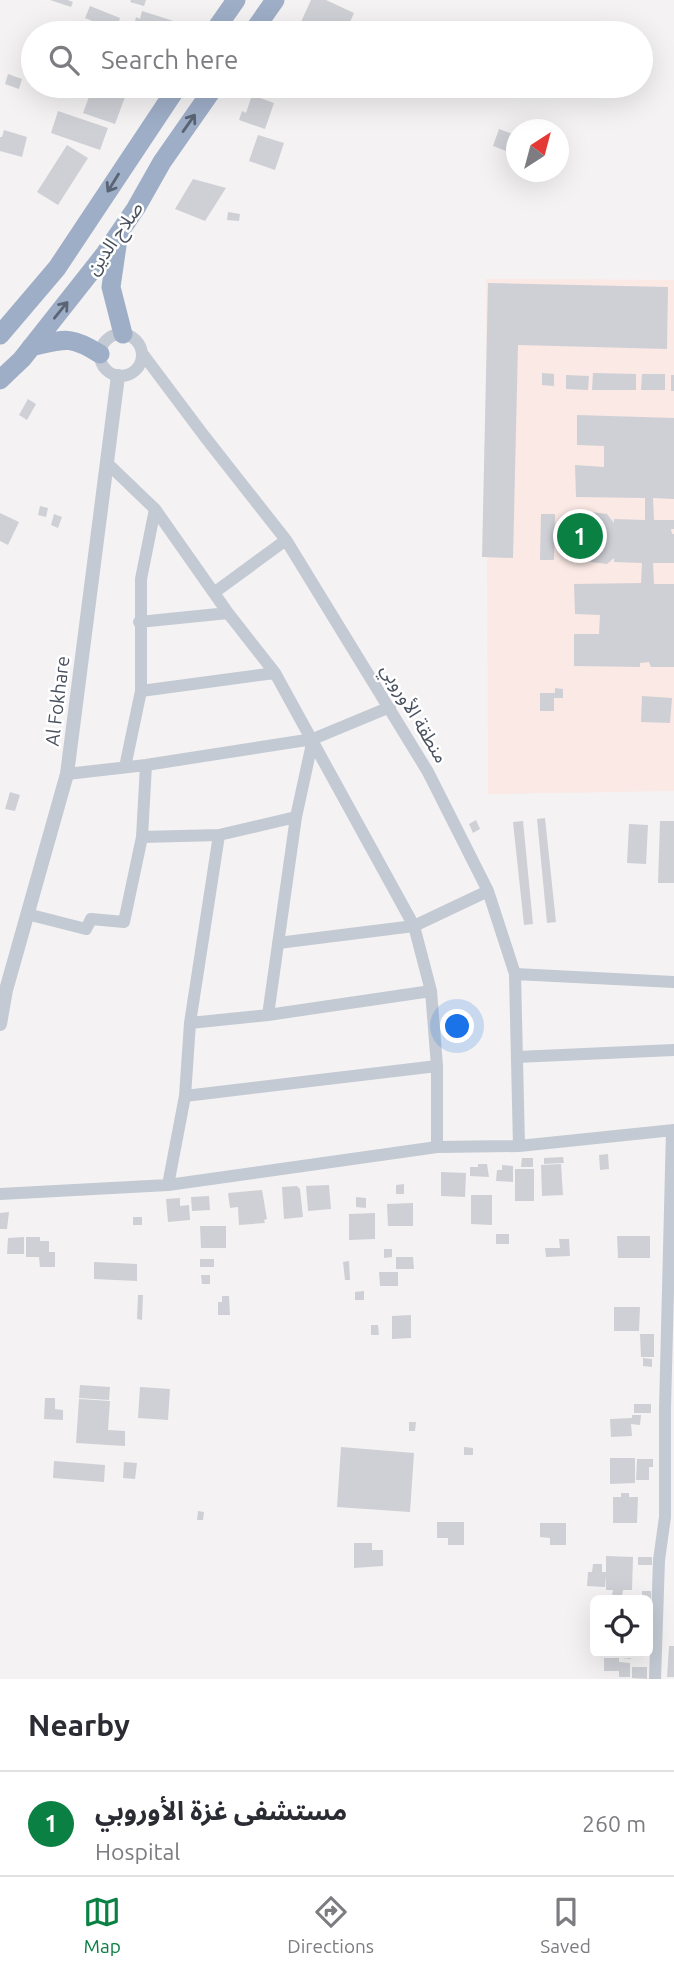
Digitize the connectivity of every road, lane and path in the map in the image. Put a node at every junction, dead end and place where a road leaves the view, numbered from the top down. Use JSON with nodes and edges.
{"nodes":[{"id":1,"x":236,"y":0,"type":"edge"},
{"id":2,"x":275,"y":0,"type":"edge"},
{"id":3,"x":221,"y":21,"type":"edge"},
{"id":4,"x":260,"y":21,"type":"edge"},
{"id":5,"x":170,"y":98,"type":"edge"},
{"id":6,"x":207,"y":98,"type":"edge"},
{"id":7,"x":119,"y":233,"type":"junction"},
{"id":8,"x":124,"y":334,"type":"junction"},
{"id":9,"x":0,"y":335,"type":"edge"},
{"id":10,"x":31,"y":347,"type":"junction"},
{"id":11,"x":142,"y":353,"type":"junction"},
{"id":12,"x":100,"y":354,"type":"junction"},
{"id":13,"x":118,"y":376,"type":"junction"},
{"id":14,"x":0,"y":380,"type":"edge"},
{"id":15,"x":106,"y":461,"type":"junction"},
{"id":16,"x":155,"y":509,"type":"junction"},
{"id":17,"x":286,"y":540,"type":"junction"},
{"id":18,"x":215,"y":592,"type":"junction"},
{"id":19,"x":228,"y":613,"type":"junction"},
{"id":20,"x":139,"y":622,"type":"junction"},
{"id":21,"x":275,"y":673,"type":"junction"},
{"id":22,"x":141,"y":691,"type":"junction"},
{"id":23,"x":390,"y":707,"type":"junction"},
{"id":24,"x":313,"y":739,"type":"junction"},
{"id":25,"x":146,"y":765,"type":"junction"},
{"id":26,"x":125,"y":767,"type":"junction"},
{"id":27,"x":67,"y":774,"type":"junction"},
{"id":28,"x":296,"y":817,"type":"junction"},
{"id":29,"x":219,"y":835,"type":"junction"},
{"id":30,"x":142,"y":837,"type":"junction"},
{"id":31,"x":488,"y":891,"type":"junction"},
{"id":32,"x":27,"y":914,"type":"junction"},
{"id":33,"x":414,"y":926,"type":"junction"},
{"id":34,"x":278,"y":943,"type":"junction"},
{"id":35,"x":515,"y":974,"type":"junction"},
{"id":36,"x":674,"y":982,"type":"edge"},
{"id":37,"x":431,"y":991,"type":"junction"},
{"id":38,"x":268,"y":1015,"type":"junction"},
{"id":39,"x":190,"y":1023,"type":"junction"},
{"id":40,"x":0,"y":1024,"type":"edge"},
{"id":41,"x":674,"y":1050,"type":"edge"},
{"id":42,"x":517,"y":1057,"type":"junction"},
{"id":43,"x":438,"y":1066,"type":"junction"},
{"id":44,"x":184,"y":1096,"type":"junction"},
{"id":45,"x":673,"y":1130,"type":"edge"},
{"id":46,"x":519,"y":1146,"type":"junction"},
{"id":47,"x":437,"y":1147,"type":"junction"},
{"id":48,"x":168,"y":1185,"type":"junction"},
{"id":49,"x":0,"y":1194,"type":"edge"},
{"id":50,"x":655,"y":1679,"type":"edge"}],
"edges":[{"from":1,"to":3,"type":"highway"},
{"from":2,"to":4,"type":"highway"},
{"from":5,"to":9,"type":"highway","name":"صلاح الدين","one_way":true},
{"from":7,"to":6,"type":"highway","name":"صلاح الدين","one_way":true},
{"from":7,"to":8,"type":"highway"},
{"from":10,"to":7,"type":"highway","name":"صلاح الدين","one_way":true},
{"from":8,"to":11,"type":"street"},
{"from":8,"to":12,"type":"street"},
{"from":10,"to":12,"type":"highway"},
{"from":10,"to":14,"type":"highway","name":"صلاح الدين"},
{"from":11,"to":13,"type":"street"},
{"from":11,"to":17,"type":"street","name":"منطقة الأوروبي"},
{"from":12,"to":13,"type":"street"},
{"from":13,"to":15,"type":"street","name":"Al Fokhare"},
{"from":15,"to":16,"type":"street"},
{"from":15,"to":27,"type":"street","name":"Al Fokhare"},
{"from":16,"to":18,"type":"street"},
{"from":16,"to":20,"type":"street"},
{"from":17,"to":18,"type":"street"},
{"from":17,"to":23,"type":"street","name":"منطقة الأوروبي"},
{"from":18,"to":19,"type":"street"},
{"from":19,"to":20,"type":"street"},
{"from":19,"to":21,"type":"street"},
{"from":20,"to":22,"type":"street"},
{"from":21,"to":22,"type":"street"},
{"from":21,"to":24,"type":"street"},
{"from":22,"to":26,"type":"street"},
{"from":23,"to":24,"type":"street"},
{"from":23,"to":31,"type":"street","name":"منطقة الأوروبي"},
{"from":24,"to":25,"type":"street"},
{"from":24,"to":28,"type":"street"},
{"from":24,"to":33,"type":"street"},
{"from":25,"to":26,"type":"street"},
{"from":25,"to":30,"type":"street"},
{"from":26,"to":27,"type":"street"},
{"from":27,"to":32,"type":"street","name":"Al Fokhare"},
{"from":28,"to":29,"type":"street"},
{"from":28,"to":34,"type":"street"},
{"from":29,"to":30,"type":"street"},
{"from":29,"to":39,"type":"street"},
{"from":30,"to":32,"type":"street"},
{"from":31,"to":33,"type":"street"},
{"from":31,"to":35,"type":"street","name":"منطقة الأوروبي"},
{"from":32,"to":40,"type":"street","name":"Al Fokhare"},
{"from":33,"to":34,"type":"street"},
{"from":33,"to":37,"type":"street"},
{"from":34,"to":38,"type":"street"},
{"from":35,"to":36,"type":"street"},
{"from":35,"to":42,"type":"street","name":"منطقة الأوروبي"},
{"from":37,"to":38,"type":"street"},
{"from":37,"to":43,"type":"street"},
{"from":38,"to":39,"type":"street"},
{"from":39,"to":44,"type":"street"},
{"from":41,"to":42,"type":"street"},
{"from":42,"to":46,"type":"street","name":"منطقة الأوروبي"},
{"from":43,"to":44,"type":"street"},
{"from":43,"to":47,"type":"street"},
{"from":44,"to":48,"type":"street"},
{"from":45,"to":46,"type":"street"},
{"from":45,"to":50,"type":"street"},
{"from":46,"to":47,"type":"street"},
{"from":47,"to":48,"type":"street"},
{"from":48,"to":49,"type":"street"}]}
